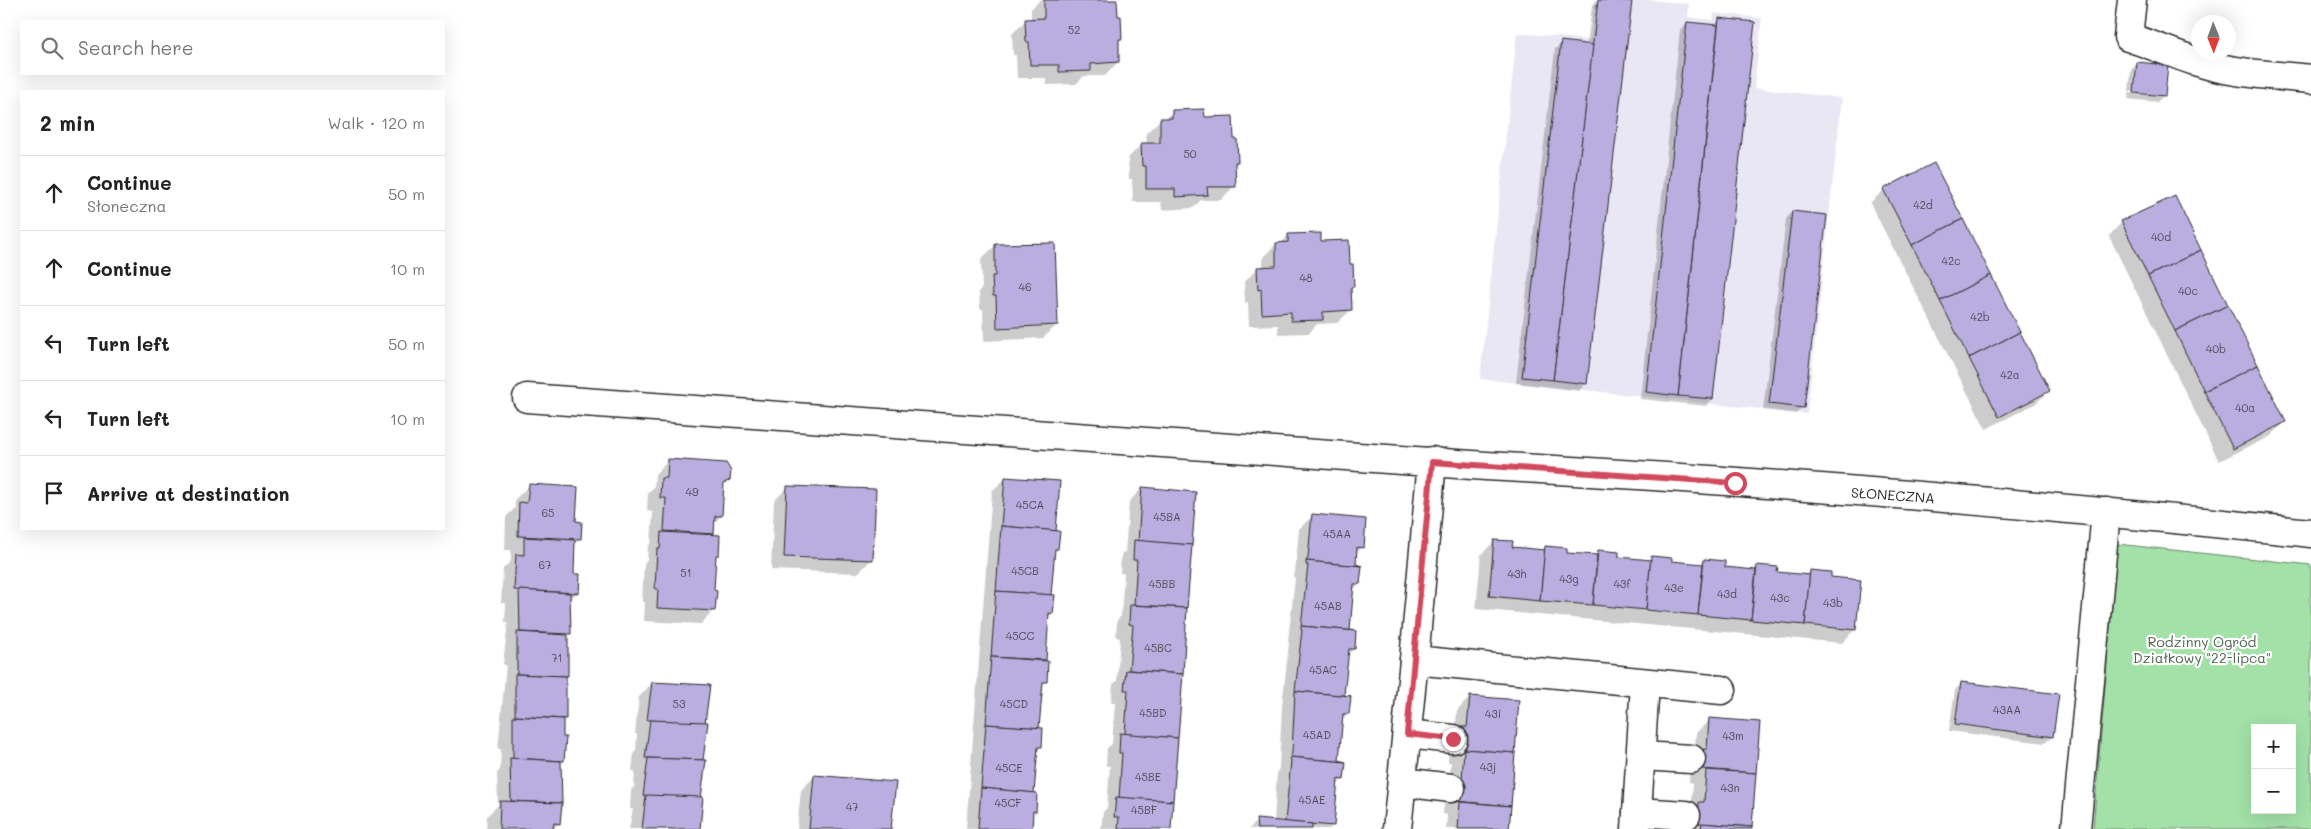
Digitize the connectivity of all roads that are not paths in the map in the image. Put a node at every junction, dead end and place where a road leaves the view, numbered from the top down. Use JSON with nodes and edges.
{"nodes":[{"id":1,"x":2132,"y":0,"type":"edge"},
{"id":2,"x":2311,"y":79,"type":"edge"},
{"id":3,"x":527,"y":398,"type":"dead end"},
{"id":4,"x":1432,"y":462,"type":"junction"},
{"id":5,"x":2106,"y":512,"type":"junction"},
{"id":6,"x":2311,"y":533,"type":"edge"},
{"id":7,"x":1414,"y":660,"type":"junction"},
{"id":8,"x":1645,"y":683,"type":"junction"},
{"id":9,"x":1722,"y":690,"type":"dead end"},
{"id":10,"x":1407,"y":734,"type":"junction"},
{"id":11,"x":1453,"y":739,"type":"dead end"},
{"id":12,"x":1641,"y":756,"type":"junction"},
{"id":13,"x":1691,"y":759,"type":"dead end"},
{"id":14,"x":1402,"y":782,"type":"junction"},
{"id":15,"x":1451,"y":788,"type":"dead end"},
{"id":16,"x":1686,"y":815,"type":"dead end"},
{"id":17,"x":1636,"y":820,"type":"edge"},
{"id":18,"x":1397,"y":829,"type":"edge"},
{"id":19,"x":2076,"y":829,"type":"edge"}],
"edges":[{"from":1,"to":2,"type":"street"},
{"from":3,"to":4,"type":"street","name":"SŁONECZNA"},
{"from":4,"to":5,"type":"street","name":"SŁONECZNA"},
{"from":4,"to":7,"type":"street"},
{"from":5,"to":6,"type":"street","name":"SŁONECZNA"},
{"from":5,"to":19,"type":"street"},
{"from":7,"to":8,"type":"street"},
{"from":7,"to":10,"type":"street"},
{"from":8,"to":9,"type":"street"},
{"from":8,"to":12,"type":"street"},
{"from":10,"to":11,"type":"street"},
{"from":10,"to":14,"type":"street"},
{"from":12,"to":13,"type":"street"},
{"from":12,"to":17,"type":"street"},
{"from":14,"to":15,"type":"street"},
{"from":14,"to":18,"type":"street"},
{"from":16,"to":17,"type":"street"}]}
